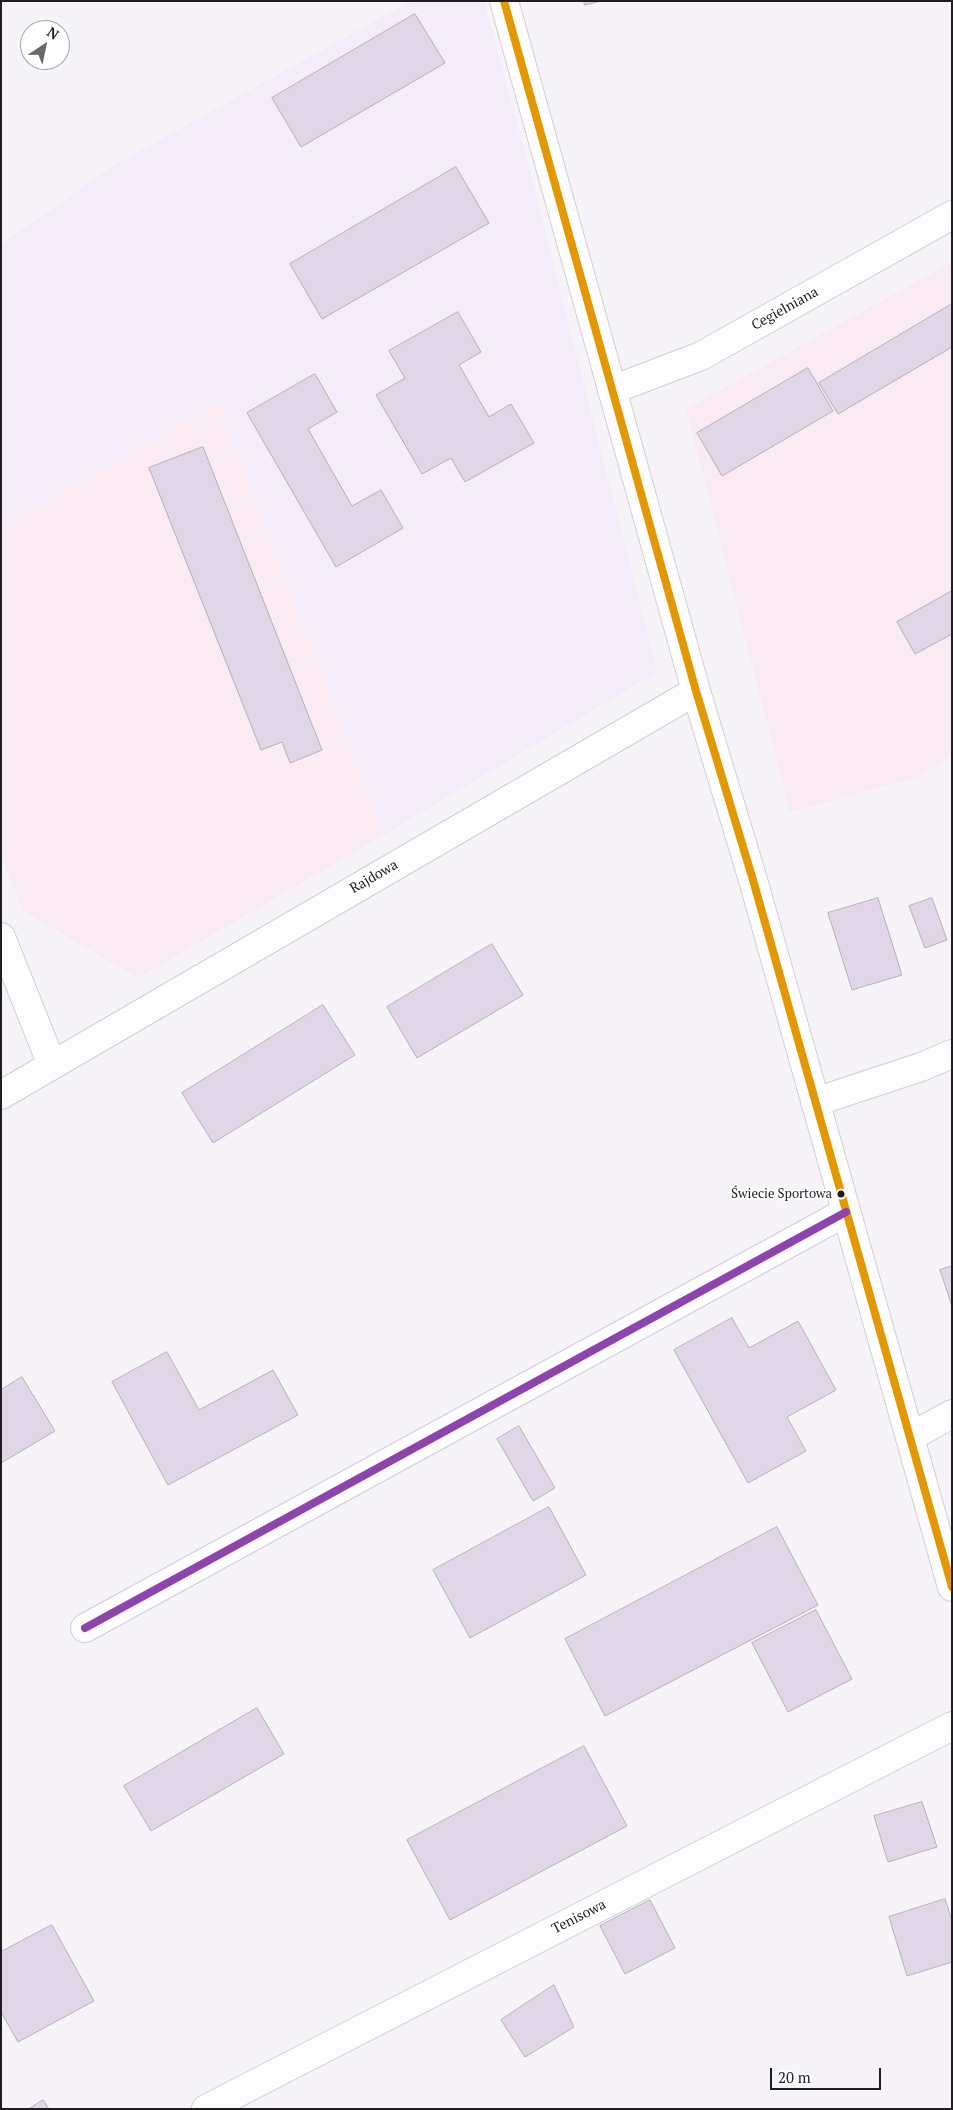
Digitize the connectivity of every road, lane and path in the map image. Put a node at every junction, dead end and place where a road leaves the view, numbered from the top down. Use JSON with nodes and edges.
{"nodes":[{"id":1,"x":504,"y":1,"type":"edge"},
{"id":2,"x":952,"y":215,"type":"edge"},
{"id":3,"x":612,"y":390,"type":"junction"},
{"id":4,"x":696,"y":691,"type":"junction"},
{"id":5,"x":1,"y":937,"type":"edge"},
{"id":6,"x":952,"y":1054,"type":"edge"},
{"id":7,"x":52,"y":1065,"type":"junction"},
{"id":8,"x":1,"y":1095,"type":"edge"},
{"id":9,"x":814,"y":1102,"type":"junction"},
{"id":10,"x":846,"y":1212,"type":"junction"},
{"id":11,"x":952,"y":1414,"type":"edge"},
{"id":12,"x":910,"y":1437,"type":"junction"},
{"id":13,"x":952,"y":1587,"type":"edge"},
{"id":14,"x":85,"y":1628,"type":"dead end"},
{"id":15,"x":952,"y":1726,"type":"edge"},
{"id":16,"x":206,"y":2109,"type":"edge"}],
"edges":[{"from":1,"to":3,"type":"street"},
{"from":2,"to":3,"type":"street","name":"Cegielniana"},
{"from":3,"to":4,"type":"street"},
{"from":4,"to":7,"type":"street","name":"Rajdowa"},
{"from":4,"to":9,"type":"street"},
{"from":5,"to":7,"type":"street"},
{"from":6,"to":9,"type":"street"},
{"from":7,"to":8,"type":"street","name":"Rajdowa"},
{"from":9,"to":10,"type":"street"},
{"from":10,"to":12,"type":"street"},
{"from":10,"to":14,"type":"street"},
{"from":11,"to":12,"type":"street"},
{"from":12,"to":13,"type":"street"},
{"from":15,"to":16,"type":"street","name":"Tenisowa"}]}
